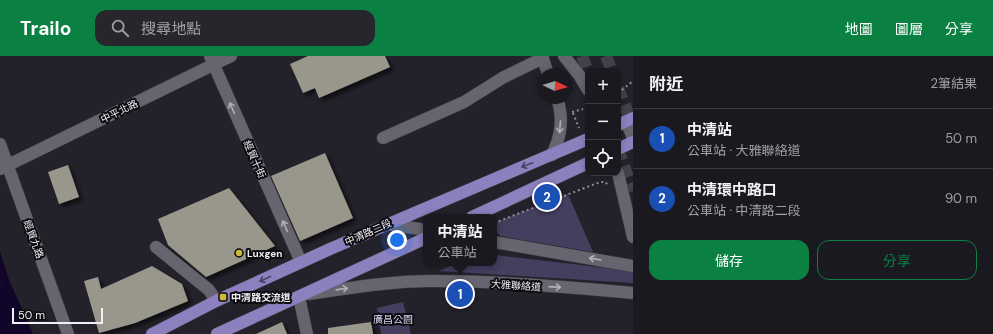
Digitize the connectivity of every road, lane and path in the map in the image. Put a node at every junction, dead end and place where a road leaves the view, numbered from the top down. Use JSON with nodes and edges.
{"nodes":[{"id":1,"x":231,"y":56,"type":"edge"},
{"id":2,"x":564,"y":56,"type":"edge"},
{"id":3,"x":543,"y":57,"type":"edge"},
{"id":4,"x":211,"y":60,"type":"edge"},
{"id":5,"x":546,"y":68,"type":"edge"},
{"id":6,"x":633,"y":81,"type":"edge"},
{"id":7,"x":585,"y":85,"type":"edge"},
{"id":8,"x":621,"y":91,"type":"edge"},
{"id":9,"x":559,"y":104,"type":"edge"},
{"id":10,"x":583,"y":109,"type":"dead end"},
{"id":11,"x":568,"y":110,"type":"dead end"},
{"id":12,"x":573,"y":112,"type":"junction"},
{"id":13,"x":626,"y":121,"type":"edge"},
{"id":14,"x":579,"y":128,"type":"dead end"},
{"id":15,"x":383,"y":138,"type":"dead end"},
{"id":16,"x":633,"y":138,"type":"edge"},
{"id":17,"x":586,"y":140,"type":"edge"},
{"id":18,"x":633,"y":142,"type":"edge"},
{"id":19,"x":0,"y":144,"type":"edge"},
{"id":20,"x":621,"y":148,"type":"edge"},
{"id":21,"x":552,"y":155,"type":"junction"},
{"id":22,"x":585,"y":164,"type":"edge"},
{"id":23,"x":4,"y":167,"type":"edge"},
{"id":24,"x":619,"y":176,"type":"edge"},
{"id":25,"x":608,"y":190,"type":"dead end"},
{"id":26,"x":478,"y":214,"type":"edge"},
{"id":27,"x":497,"y":222,"type":"edge"},
{"id":28,"x":387,"y":224,"type":"junction"},
{"id":29,"x":423,"y":230,"type":"edge"},
{"id":30,"x":633,"y":237,"type":"edge"},
{"id":31,"x":423,"y":239,"type":"edge"},
{"id":32,"x":497,"y":243,"type":"edge"},
{"id":33,"x":156,"y":247,"type":"dead end"},
{"id":34,"x":301,"y":262,"type":"junction"},
{"id":35,"x":633,"y":266,"type":"edge"},
{"id":36,"x":633,"y":293,"type":"edge"},
{"id":37,"x":301,"y":296,"type":"junction"},
{"id":38,"x":216,"y":301,"type":"junction"},
{"id":39,"x":68,"y":334,"type":"edge"},
{"id":40,"x":152,"y":334,"type":"edge"},
{"id":41,"x":217,"y":334,"type":"edge"},
{"id":42,"x":307,"y":334,"type":"edge"}],
"edges":[{"from":1,"to":4,"type":"street","name":"中平北路"},
{"from":2,"to":7,"type":"street"},
{"from":3,"to":5,"type":"street"},
{"from":3,"to":15,"type":"street"},
{"from":4,"to":23,"type":"street","name":"中平北路"},
{"from":34,"to":4,"type":"street","name":"經貿十街","one_way":true},
{"from":6,"to":8,"type":"path"},
{"from":9,"to":21,"type":"street","one_way":true},
{"from":10,"to":12,"type":"path"},
{"from":11,"to":12,"type":"path"},
{"from":12,"to":14,"type":"path"},
{"from":13,"to":16,"type":"street"},
{"from":17,"to":21,"type":"main road","name":"中清路二段"},
{"from":18,"to":20,"type":"main road"},
{"from":19,"to":23,"type":"street","name":"經貿九路"},
{"from":21,"to":28,"type":"main road","name":"中清路二段","one_way":true},
{"from":22,"to":26,"type":"main road"},
{"from":23,"to":39,"type":"street","name":"經貿九路"},
{"from":24,"to":30,"type":"street"},
{"from":25,"to":27,"type":"path"},
{"from":28,"to":29,"type":"street"},
{"from":28,"to":34,"type":"main road","name":"中清路二段"},
{"from":31,"to":37,"type":"main road"},
{"from":35,"to":32,"type":"street","one_way":true},
{"from":33,"to":38,"type":"street"},
{"from":34,"to":38,"type":"main road","name":"中清路二段","one_way":true},
{"from":37,"to":36,"type":"street","name":"大雅聯絡道","one_way":true},
{"from":37,"to":41,"type":"main road"},
{"from":37,"to":42,"type":"street"},
{"from":38,"to":40,"type":"main road","name":"中清路二段"}]}
